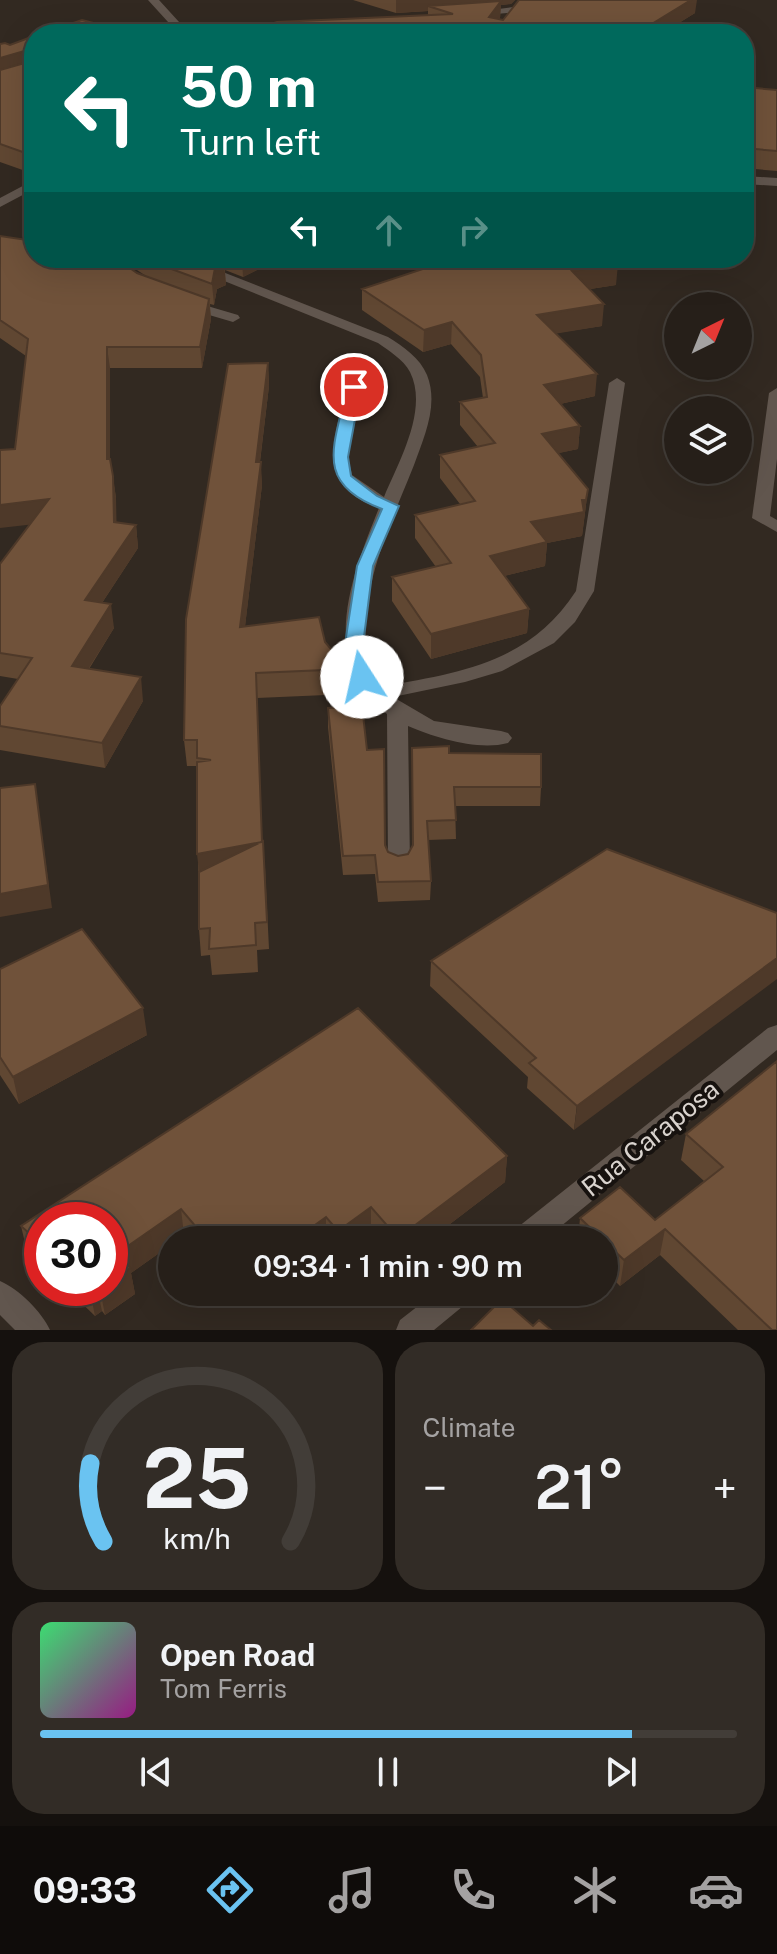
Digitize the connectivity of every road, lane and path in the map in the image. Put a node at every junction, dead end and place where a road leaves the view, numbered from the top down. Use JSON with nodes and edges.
{"nodes":[{"id":1,"x":153,"y":0,"type":"edge"},
{"id":2,"x":523,"y":0,"type":"edge"},
{"id":3,"x":513,"y":10,"type":"junction"},
{"id":4,"x":457,"y":14,"type":"edge"},
{"id":5,"x":504,"y":22,"type":"edge"},
{"id":6,"x":176,"y":24,"type":"edge"},
{"id":7,"x":754,"y":181,"type":"edge"},
{"id":8,"x":777,"y":182,"type":"edge"},
{"id":9,"x":24,"y":192,"type":"edge"},
{"id":10,"x":0,"y":203,"type":"edge"},
{"id":11,"x":199,"y":268,"type":"edge"},
{"id":12,"x":175,"y":300,"type":"edge"},
{"id":13,"x":233,"y":318,"type":"dead end"},
{"id":14,"x":617,"y":383,"type":"dead end"},
{"id":15,"x":354,"y":387,"type":"dead end"},
{"id":16,"x":777,"y":393,"type":"edge"},
{"id":17,"x":391,"y":506,"type":"junction"},
{"id":18,"x":777,"y":527,"type":"edge"},
{"id":19,"x":374,"y":694,"type":"junction"},
{"id":20,"x":397,"y":713,"type":"junction"},
{"id":21,"x":501,"y":738,"type":"dead end"},
{"id":22,"x":399,"y":864,"type":"edge"},
{"id":23,"x":777,"y":1035,"type":"edge"},
{"id":24,"x":540,"y":1226,"type":"edge"},
{"id":25,"x":0,"y":1295,"type":"edge"},
{"id":26,"x":441,"y":1306,"type":"edge"},
{"id":27,"x":35,"y":1330,"type":"edge"},
{"id":28,"x":411,"y":1330,"type":"edge"}],
"edges":[{"from":1,"to":6,"type":"street"},
{"from":2,"to":3,"type":"street"},
{"from":3,"to":4,"type":"street"},
{"from":3,"to":5,"type":"street"},
{"from":7,"to":8,"type":"street"},
{"from":9,"to":10,"type":"street"},
{"from":11,"to":17,"type":"street"},
{"from":12,"to":13,"type":"street"},
{"from":14,"to":19,"type":"street"},
{"from":15,"to":17,"type":"street"},
{"from":16,"to":18,"type":"street"},
{"from":17,"to":19,"type":"street"},
{"from":19,"to":20,"type":"street"},
{"from":20,"to":21,"type":"street"},
{"from":20,"to":22,"type":"street"},
{"from":23,"to":24,"type":"street","name":"Rua Caraposa"},
{"from":25,"to":27,"type":"street"},
{"from":26,"to":28,"type":"street"}]}
